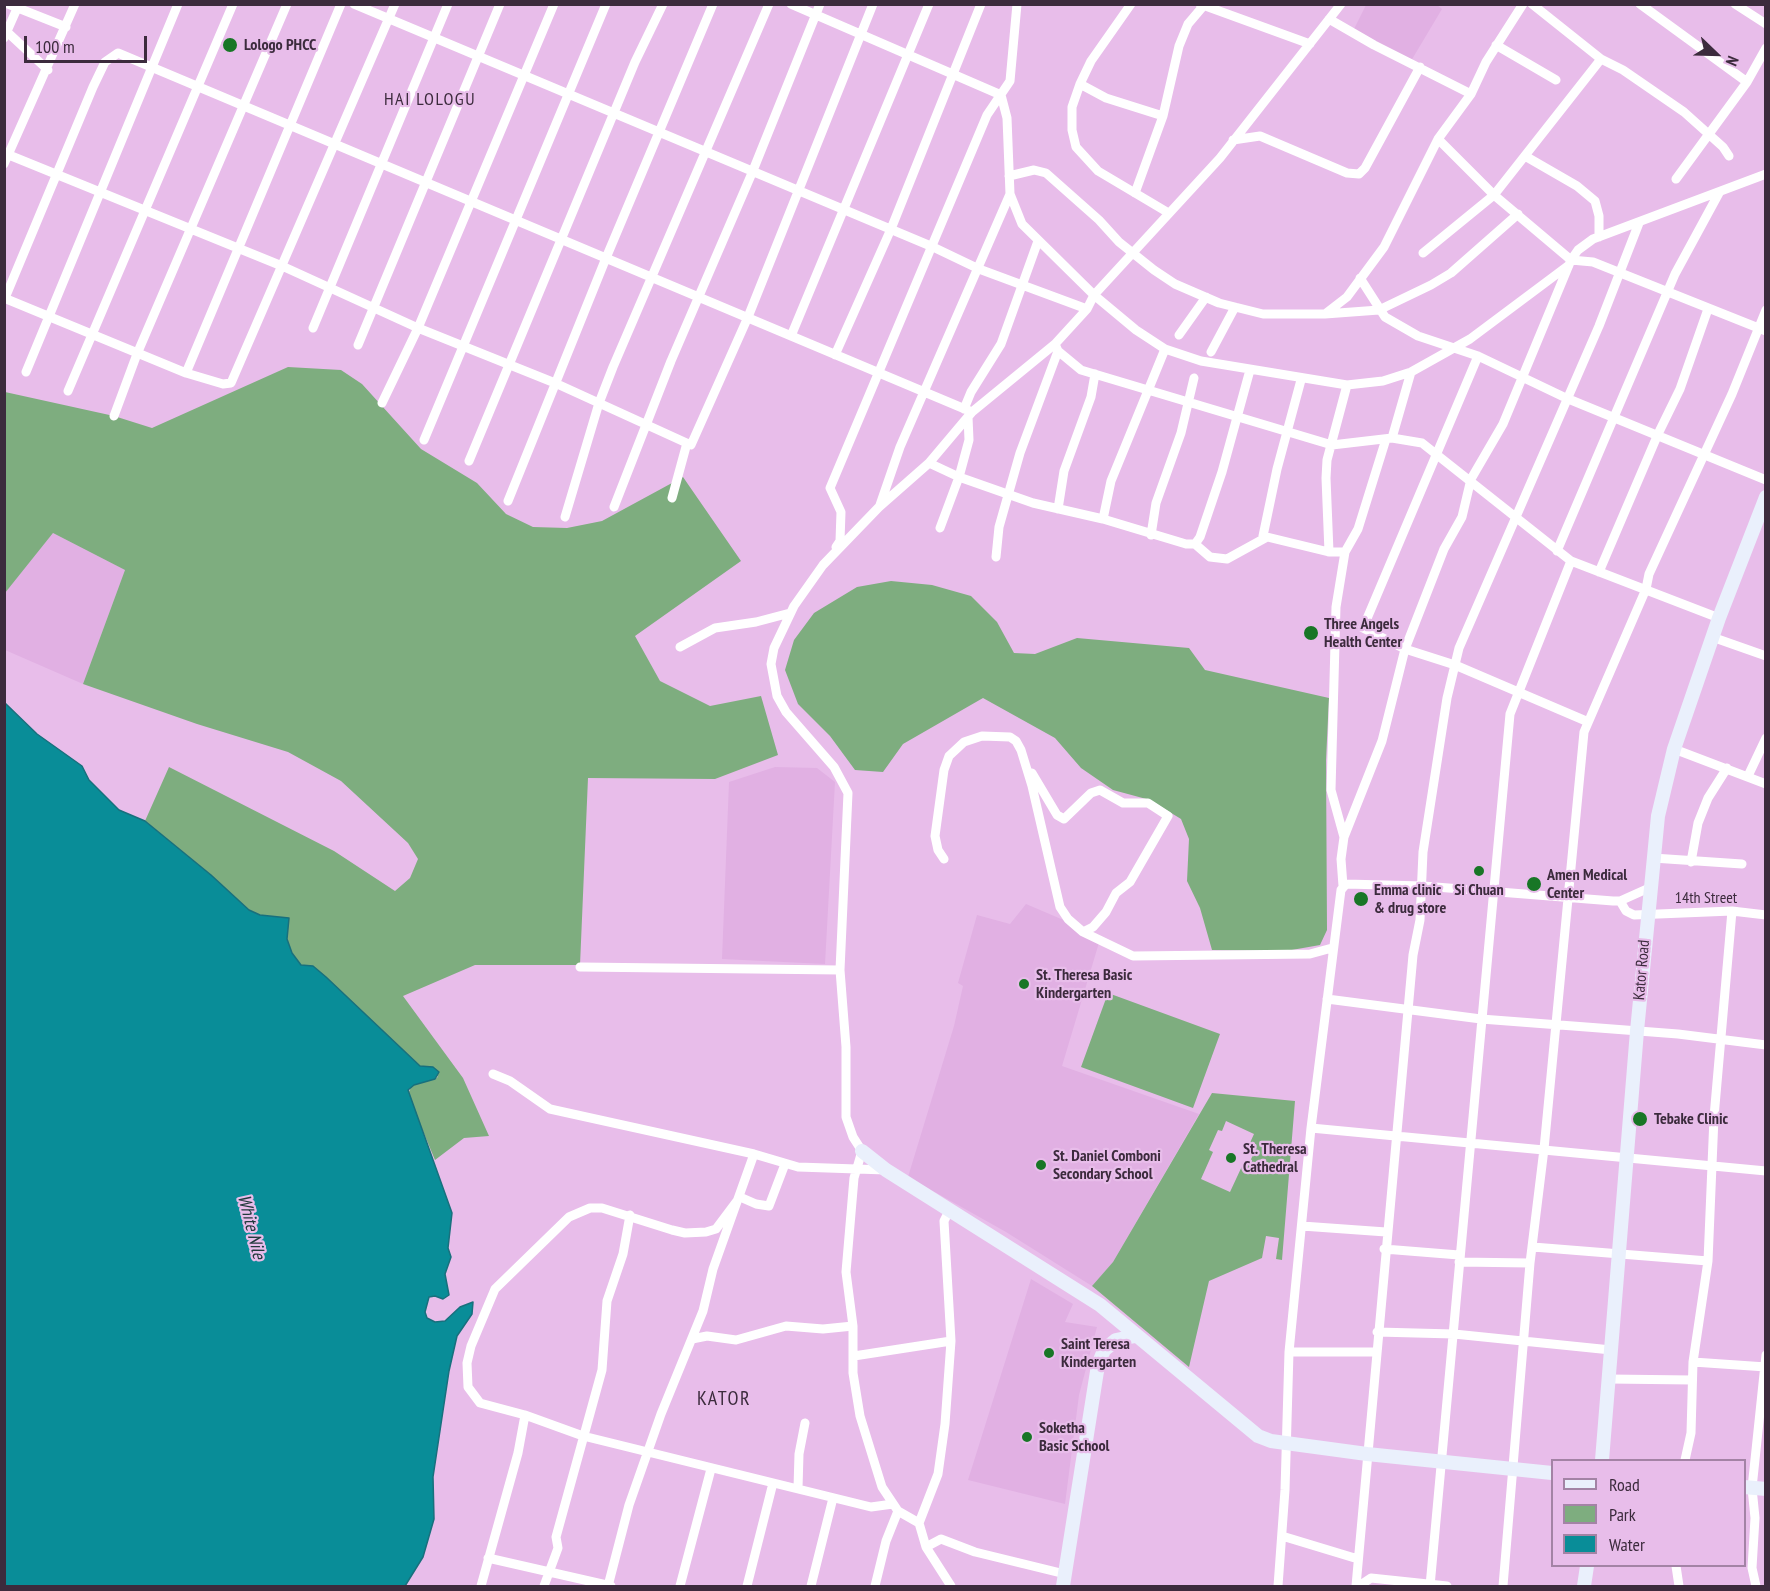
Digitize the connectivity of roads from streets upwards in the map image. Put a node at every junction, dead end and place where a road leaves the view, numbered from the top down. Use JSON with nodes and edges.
{"nodes":[{"id":1,"x":75,"y":4,"type":"edge"},
{"id":2,"x":178,"y":4,"type":"edge"},
{"id":3,"x":233,"y":4,"type":"edge"},
{"id":4,"x":287,"y":4,"type":"edge"},
{"id":5,"x":341,"y":4,"type":"edge"},
{"id":6,"x":354,"y":4,"type":"edge"},
{"id":7,"x":395,"y":4,"type":"edge"},
{"id":8,"x":448,"y":4,"type":"edge"},
{"id":9,"x":500,"y":4,"type":"edge"},
{"id":10,"x":554,"y":4,"type":"edge"},
{"id":11,"x":606,"y":4,"type":"edge"},
{"id":12,"x":663,"y":4,"type":"edge"},
{"id":13,"x":713,"y":4,"type":"edge"},
{"id":14,"x":769,"y":4,"type":"edge"},
{"id":15,"x":791,"y":4,"type":"edge"},
{"id":16,"x":820,"y":4,"type":"edge"},
{"id":17,"x":873,"y":4,"type":"edge"},
{"id":18,"x":929,"y":4,"type":"edge"},
{"id":19,"x":981,"y":4,"type":"edge"},
{"id":20,"x":1017,"y":4,"type":"edge"},
{"id":21,"x":1131,"y":4,"type":"edge"},
{"id":22,"x":1341,"y":4,"type":"edge"},
{"id":23,"x":1523,"y":4,"type":"edge"},
{"id":24,"x":1532,"y":4,"type":"edge"},
{"id":25,"x":1640,"y":4,"type":"edge"},
{"id":26,"x":1734,"y":4,"type":"edge"},
{"id":27,"x":1203,"y":5,"type":"edge"},
{"id":28,"x":15,"y":6,"type":"edge"},
{"id":29,"x":816,"y":15,"type":"junction"},
{"id":30,"x":389,"y":19,"type":"junction"},
{"id":31,"x":1329,"y":19,"type":"junction"},
{"id":32,"x":1766,"y":24,"type":"edge"},
{"id":33,"x":66,"y":27,"type":"junction"},
{"id":34,"x":5,"y":33,"type":"edge"},
{"id":35,"x":860,"y":34,"type":"junction"},
{"id":36,"x":434,"y":38,"type":"junction"},
{"id":37,"x":1310,"y":44,"type":"junction"},
{"id":38,"x":1496,"y":45,"type":"junction"},
{"id":39,"x":1766,"y":48,"type":"edge"},
{"id":40,"x":907,"y":54,"type":"junction"},
{"id":41,"x":479,"y":57,"type":"junction"},
{"id":42,"x":1601,"y":59,"type":"junction"},
{"id":43,"x":153,"y":68,"type":"junction"},
{"id":44,"x":1420,"y":68,"type":"junction"},
{"id":45,"x":48,"y":70,"type":"junction"},
{"id":46,"x":952,"y":74,"type":"junction"},
{"id":47,"x":524,"y":75,"type":"junction"},
{"id":48,"x":1556,"y":80,"type":"dead end"},
{"id":49,"x":1747,"y":82,"type":"junction"},
{"id":50,"x":1080,"y":84,"type":"junction"},
{"id":51,"x":198,"y":87,"type":"junction"},
{"id":52,"x":569,"y":94,"type":"junction"},
{"id":53,"x":1471,"y":94,"type":"junction"},
{"id":54,"x":1001,"y":95,"type":"junction"},
{"id":55,"x":243,"y":106,"type":"junction"},
{"id":56,"x":614,"y":114,"type":"junction"},
{"id":57,"x":1163,"y":116,"type":"junction"},
{"id":58,"x":291,"y":126,"type":"junction"},
{"id":59,"x":659,"y":132,"type":"junction"},
{"id":60,"x":1709,"y":135,"type":"junction"},
{"id":61,"x":1437,"y":139,"type":"junction"},
{"id":62,"x":1233,"y":140,"type":"junction"},
{"id":63,"x":334,"y":144,"type":"junction"},
{"id":64,"x":703,"y":152,"type":"junction"},
{"id":65,"x":1525,"y":156,"type":"junction"},
{"id":66,"x":1729,"y":156,"type":"dead end"},
{"id":67,"x":6,"y":157,"type":"edge"},
{"id":68,"x":381,"y":164,"type":"junction"},
{"id":69,"x":752,"y":173,"type":"junction"},
{"id":70,"x":55,"y":174,"type":"junction"},
{"id":71,"x":1766,"y":174,"type":"edge"},
{"id":72,"x":1009,"y":176,"type":"junction"},
{"id":73,"x":1676,"y":179,"type":"dead end"},
{"id":74,"x":425,"y":182,"type":"junction"},
{"id":75,"x":98,"y":192,"type":"junction"},
{"id":76,"x":798,"y":192,"type":"junction"},
{"id":77,"x":1135,"y":193,"type":"junction"},
{"id":78,"x":1719,"y":193,"type":"junction"},
{"id":79,"x":1010,"y":194,"type":"junction"},
{"id":80,"x":1494,"y":195,"type":"junction"},
{"id":81,"x":471,"y":202,"type":"junction"},
{"id":82,"x":843,"y":210,"type":"junction"},
{"id":83,"x":145,"y":212,"type":"junction"},
{"id":84,"x":1167,"y":212,"type":"junction"},
{"id":85,"x":1518,"y":214,"type":"junction"},
{"id":86,"x":516,"y":220,"type":"junction"},
{"id":87,"x":1639,"y":223,"type":"junction"},
{"id":88,"x":190,"y":228,"type":"junction"},
{"id":89,"x":891,"y":229,"type":"junction"},
{"id":90,"x":1599,"y":237,"type":"junction"},
{"id":91,"x":562,"y":240,"type":"junction"},
{"id":92,"x":1038,"y":242,"type":"junction"},
{"id":93,"x":933,"y":247,"type":"junction"},
{"id":94,"x":238,"y":249,"type":"junction"},
{"id":95,"x":1422,"y":253,"type":"dead end"},
{"id":96,"x":1134,"y":254,"type":"junction"},
{"id":97,"x":606,"y":258,"type":"junction"},
{"id":98,"x":1570,"y":262,"type":"junction"},
{"id":99,"x":282,"y":266,"type":"junction"},
{"id":100,"x":979,"y":269,"type":"junction"},
{"id":101,"x":1619,"y":273,"type":"junction"},
{"id":102,"x":651,"y":276,"type":"junction"},
{"id":103,"x":1360,"y":278,"type":"junction"},
{"id":104,"x":1024,"y":286,"type":"junction"},
{"id":105,"x":330,"y":287,"type":"junction"},
{"id":106,"x":1667,"y":292,"type":"junction"},
{"id":107,"x":1094,"y":295,"type":"junction"},
{"id":108,"x":699,"y":297,"type":"junction"},
{"id":109,"x":1206,"y":297,"type":"junction"},
{"id":110,"x":5,"y":298,"type":"edge"},
{"id":111,"x":373,"y":306,"type":"junction"},
{"id":112,"x":1235,"y":307,"type":"junction"},
{"id":113,"x":1087,"y":309,"type":"junction"},
{"id":114,"x":1708,"y":309,"type":"junction"},
{"id":115,"x":1379,"y":310,"type":"junction"},
{"id":116,"x":1766,"y":310,"type":"edge"},
{"id":117,"x":1325,"y":314,"type":"junction"},
{"id":118,"x":748,"y":317,"type":"junction"},
{"id":119,"x":50,"y":318,"type":"junction"},
{"id":120,"x":313,"y":328,"type":"dead end"},
{"id":121,"x":418,"y":328,"type":"junction"},
{"id":122,"x":1762,"y":329,"type":"edge"},
{"id":123,"x":93,"y":335,"type":"junction"},
{"id":124,"x":1179,"y":335,"type":"dead end"},
{"id":125,"x":791,"y":336,"type":"junction"},
{"id":126,"x":358,"y":345,"type":"dead end"},
{"id":127,"x":464,"y":345,"type":"junction"},
{"id":128,"x":1056,"y":347,"type":"junction"},
{"id":129,"x":1165,"y":349,"type":"junction"},
{"id":130,"x":1454,"y":350,"type":"junction"},
{"id":131,"x":1211,"y":352,"type":"dead end"},
{"id":132,"x":137,"y":354,"type":"junction"},
{"id":133,"x":836,"y":355,"type":"junction"},
{"id":134,"x":1478,"y":356,"type":"junction"},
{"id":135,"x":508,"y":363,"type":"junction"},
{"id":136,"x":1250,"y":370,"type":"junction"},
{"id":137,"x":26,"y":372,"type":"dead end"},
{"id":138,"x":1411,"y":372,"type":"junction"},
{"id":139,"x":186,"y":374,"type":"junction"},
{"id":140,"x":880,"y":374,"type":"junction"},
{"id":141,"x":1095,"y":374,"type":"junction"},
{"id":142,"x":1194,"y":378,"type":"dead end"},
{"id":143,"x":1522,"y":378,"type":"junction"},
{"id":144,"x":1301,"y":380,"type":"junction"},
{"id":145,"x":555,"y":383,"type":"junction"},
{"id":146,"x":1347,"y":386,"type":"junction"},
{"id":147,"x":1148,"y":388,"type":"junction"},
{"id":148,"x":68,"y":391,"type":"dead end"},
{"id":149,"x":924,"y":392,"type":"junction"},
{"id":150,"x":1566,"y":398,"type":"junction"},
{"id":151,"x":1188,"y":401,"type":"junction"},
{"id":152,"x":382,"y":403,"type":"dead end"},
{"id":153,"x":599,"y":403,"type":"junction"},
{"id":154,"x":968,"y":413,"type":"junction"},
{"id":155,"x":114,"y":416,"type":"dead end"},
{"id":156,"x":1614,"y":416,"type":"junction"},
{"id":157,"x":1238,"y":418,"type":"junction"},
{"id":158,"x":646,"y":423,"type":"junction"},
{"id":159,"x":1288,"y":431,"type":"junction"},
{"id":160,"x":1658,"y":434,"type":"junction"},
{"id":161,"x":1389,"y":439,"type":"junction"},
{"id":162,"x":424,"y":440,"type":"dead end"},
{"id":163,"x":687,"y":443,"type":"junction"},
{"id":164,"x":1332,"y":445,"type":"junction"},
{"id":165,"x":1705,"y":453,"type":"junction"},
{"id":166,"x":1436,"y":454,"type":"junction"},
{"id":167,"x":469,"y":461,"type":"dead end"},
{"id":168,"x":929,"y":463,"type":"junction"},
{"id":169,"x":959,"y":477,"type":"junction"},
{"id":170,"x":1472,"y":479,"type":"junction"},
{"id":171,"x":1766,"y":480,"type":"edge"},
{"id":172,"x":1008,"y":495,"type":"junction"},
{"id":173,"x":1766,"y":497,"type":"edge"},
{"id":174,"x":672,"y":498,"type":"dead end"},
{"id":175,"x":508,"y":501,"type":"dead end"},
{"id":176,"x":614,"y":507,"type":"dead end"},
{"id":177,"x":879,"y":507,"type":"junction"},
{"id":178,"x":1058,"y":508,"type":"junction"},
{"id":179,"x":565,"y":517,"type":"dead end"},
{"id":180,"x":1516,"y":517,"type":"junction"},
{"id":181,"x":1103,"y":519,"type":"junction"},
{"id":182,"x":1761,"y":521,"type":"edge"},
{"id":183,"x":940,"y":528,"type":"dead end"},
{"id":184,"x":1151,"y":535,"type":"junction"},
{"id":185,"x":1267,"y":537,"type":"junction"},
{"id":186,"x":1195,"y":544,"type":"junction"},
{"id":187,"x":1557,"y":551,"type":"junction"},
{"id":188,"x":1329,"y":552,"type":"junction"},
{"id":189,"x":1345,"y":552,"type":"junction"},
{"id":190,"x":996,"y":558,"type":"dead end"},
{"id":191,"x":1571,"y":561,"type":"junction"},
{"id":192,"x":1599,"y":572,"type":"junction"},
{"id":193,"x":1646,"y":589,"type":"junction"},
{"id":194,"x":789,"y":615,"type":"junction"},
{"id":195,"x":1719,"y":618,"type":"junction"},
{"id":196,"x":1712,"y":637,"type":"junction"},
{"id":197,"x":680,"y":647,"type":"dead end"},
{"id":198,"x":1405,"y":649,"type":"junction"},
{"id":199,"x":1766,"y":656,"type":"edge"},
{"id":200,"x":1455,"y":665,"type":"junction"},
{"id":201,"x":1519,"y":692,"type":"junction"},
{"id":202,"x":1586,"y":721,"type":"junction"},
{"id":203,"x":1766,"y":738,"type":"edge"},
{"id":204,"x":1674,"y":749,"type":"junction"},
{"id":205,"x":1023,"y":758,"type":"junction"},
{"id":206,"x":1727,"y":768,"type":"junction"},
{"id":207,"x":1748,"y":776,"type":"junction"},
{"id":208,"x":1766,"y":784,"type":"edge"},
{"id":209,"x":1344,"y":837,"type":"junction"},
{"id":210,"x":1653,"y":858,"type":"junction"},
{"id":211,"x":944,"y":859,"type":"dead end"},
{"id":212,"x":1691,"y":862,"type":"junction"},
{"id":213,"x":1742,"y":864,"type":"dead end"},
{"id":214,"x":1343,"y":886,"type":"junction"},
{"id":215,"x":1423,"y":886,"type":"junction"},
{"id":216,"x":1649,"y":888,"type":"junction"},
{"id":217,"x":1495,"y":892,"type":"junction"},
{"id":218,"x":1567,"y":898,"type":"junction"},
{"id":219,"x":1620,"y":901,"type":"junction"},
{"id":220,"x":1732,"y":911,"type":"junction"},
{"id":221,"x":1647,"y":913,"type":"junction"},
{"id":222,"x":1766,"y":915,"type":"edge"},
{"id":223,"x":1083,"y":932,"type":"junction"},
{"id":224,"x":1332,"y":948,"type":"junction"},
{"id":225,"x":580,"y":967,"type":"dead end"},
{"id":226,"x":840,"y":969,"type":"junction"},
{"id":227,"x":1327,"y":999,"type":"junction"},
{"id":228,"x":1407,"y":1011,"type":"junction"},
{"id":229,"x":1481,"y":1019,"type":"junction"},
{"id":230,"x":1555,"y":1026,"type":"junction"},
{"id":231,"x":1637,"y":1031,"type":"junction"},
{"id":232,"x":1723,"y":1041,"type":"junction"},
{"id":233,"x":1766,"y":1045,"type":"edge"},
{"id":234,"x":493,"y":1074,"type":"dead end"},
{"id":235,"x":1311,"y":1128,"type":"junction"},
{"id":236,"x":1396,"y":1137,"type":"junction"},
{"id":237,"x":1470,"y":1141,"type":"junction"},
{"id":238,"x":1544,"y":1149,"type":"junction"},
{"id":239,"x":862,"y":1151,"type":"junction"},
{"id":240,"x":754,"y":1154,"type":"junction"},
{"id":241,"x":1627,"y":1156,"type":"junction"},
{"id":242,"x":785,"y":1164,"type":"junction"},
{"id":243,"x":1712,"y":1166,"type":"junction"},
{"id":244,"x":856,"y":1170,"type":"junction"},
{"id":245,"x":886,"y":1170,"type":"junction"},
{"id":246,"x":1766,"y":1171,"type":"edge"},
{"id":247,"x":740,"y":1197,"type":"junction"},
{"id":248,"x":950,"y":1209,"type":"junction"},
{"id":249,"x":630,"y":1215,"type":"junction"},
{"id":250,"x":1302,"y":1226,"type":"junction"},
{"id":251,"x":1386,"y":1232,"type":"junction"},
{"id":252,"x":1533,"y":1247,"type":"junction"},
{"id":253,"x":1384,"y":1249,"type":"junction"},
{"id":254,"x":1617,"y":1256,"type":"junction"},
{"id":255,"x":1459,"y":1258,"type":"junction"},
{"id":256,"x":1708,"y":1261,"type":"junction"},
{"id":257,"x":1530,"y":1263,"type":"junction"},
{"id":258,"x":853,"y":1326,"type":"junction"},
{"id":259,"x":1377,"y":1332,"type":"junction"},
{"id":260,"x":1454,"y":1334,"type":"junction"},
{"id":261,"x":1135,"y":1336,"type":"junction"},
{"id":262,"x":692,"y":1339,"type":"junction"},
{"id":263,"x":951,"y":1341,"type":"junction"},
{"id":264,"x":1524,"y":1341,"type":"junction"},
{"id":265,"x":1611,"y":1350,"type":"junction"},
{"id":266,"x":1289,"y":1352,"type":"junction"},
{"id":267,"x":1375,"y":1352,"type":"junction"},
{"id":268,"x":1766,"y":1354,"type":"edge"},
{"id":269,"x":854,"y":1356,"type":"junction"},
{"id":270,"x":1693,"y":1362,"type":"junction"},
{"id":271,"x":1765,"y":1367,"type":"edge"},
{"id":272,"x":1610,"y":1378,"type":"junction"},
{"id":273,"x":1692,"y":1380,"type":"junction"},
{"id":274,"x":525,"y":1414,"type":"junction"},
{"id":275,"x":806,"y":1423,"type":"dead end"},
{"id":276,"x":583,"y":1436,"type":"junction"},
{"id":277,"x":1287,"y":1443,"type":"junction"},
{"id":278,"x":648,"y":1452,"type":"junction"},
{"id":279,"x":1367,"y":1454,"type":"junction"},
{"id":280,"x":1602,"y":1459,"type":"edge"},
{"id":281,"x":1685,"y":1459,"type":"edge"},
{"id":282,"x":1442,"y":1462,"type":"junction"},
{"id":283,"x":711,"y":1468,"type":"junction"},
{"id":284,"x":1513,"y":1470,"type":"junction"},
{"id":285,"x":1551,"y":1473,"type":"edge"},
{"id":286,"x":773,"y":1483,"type":"junction"},
{"id":287,"x":798,"y":1488,"type":"junction"},
{"id":288,"x":1754,"y":1488,"type":"edge"},
{"id":289,"x":833,"y":1498,"type":"junction"},
{"id":290,"x":896,"y":1507,"type":"junction"},
{"id":291,"x":919,"y":1523,"type":"junction"},
{"id":292,"x":1282,"y":1536,"type":"junction"},
{"id":293,"x":926,"y":1547,"type":"junction"},
{"id":294,"x":488,"y":1558,"type":"junction"},
{"id":295,"x":1358,"y":1562,"type":"junction"},
{"id":296,"x":1587,"y":1567,"type":"edge"},
{"id":297,"x":1676,"y":1567,"type":"edge"},
{"id":298,"x":548,"y":1570,"type":"junction"},
{"id":299,"x":1371,"y":1578,"type":"junction"},
{"id":300,"x":1064,"y":1580,"type":"edge"},
{"id":301,"x":609,"y":1586,"type":"edge"},
{"id":302,"x":1430,"y":1586,"type":"edge"},
{"id":303,"x":480,"y":1587,"type":"edge"},
{"id":304,"x":544,"y":1587,"type":"edge"},
{"id":305,"x":680,"y":1587,"type":"edge"},
{"id":306,"x":747,"y":1587,"type":"edge"},
{"id":307,"x":811,"y":1587,"type":"edge"},
{"id":308,"x":875,"y":1587,"type":"edge"},
{"id":309,"x":951,"y":1587,"type":"edge"},
{"id":310,"x":1278,"y":1587,"type":"edge"},
{"id":311,"x":1358,"y":1587,"type":"edge"},
{"id":312,"x":1447,"y":1587,"type":"edge"},
{"id":313,"x":1503,"y":1587,"type":"edge"},
{"id":314,"x":1584,"y":1587,"type":"edge"},
{"id":315,"x":1679,"y":1587,"type":"edge"},
{"id":316,"x":1756,"y":1587,"type":"edge"}],
"edges":[{"from":1,"to":33,"type":"street"},
{"from":2,"to":43,"type":"street"},
{"from":3,"to":51,"type":"street"},
{"from":4,"to":55,"type":"street"},
{"from":5,"to":58,"type":"street"},
{"from":6,"to":30,"type":"street"},
{"from":7,"to":30,"type":"street"},
{"from":8,"to":36,"type":"street"},
{"from":9,"to":41,"type":"street"},
{"from":10,"to":47,"type":"street"},
{"from":11,"to":52,"type":"street"},
{"from":12,"to":56,"type":"street"},
{"from":13,"to":59,"type":"street"},
{"from":14,"to":64,"type":"street"},
{"from":15,"to":29,"type":"street"},
{"from":16,"to":29,"type":"street"},
{"from":17,"to":35,"type":"street"},
{"from":18,"to":40,"type":"street"},
{"from":19,"to":46,"type":"street"},
{"from":20,"to":54,"type":"street"},
{"from":21,"to":50,"type":"street"},
{"from":22,"to":31,"type":"street"},
{"from":23,"to":38,"type":"street"},
{"from":24,"to":42,"type":"street"},
{"from":25,"to":49,"type":"street"},
{"from":26,"to":32,"type":"street"},
{"from":27,"to":37,"type":"street"},
{"from":27,"to":57,"type":"street"},
{"from":28,"to":33,"type":"street"},
{"from":28,"to":34,"type":"street"},
{"from":29,"to":35,"type":"street"},
{"from":29,"to":69,"type":"street"},
{"from":30,"to":36,"type":"street"},
{"from":30,"to":63,"type":"street"},
{"from":31,"to":37,"type":"street"},
{"from":31,"to":44,"type":"street"},
{"from":33,"to":45,"type":"street"},
{"from":34,"to":45,"type":"street"},
{"from":35,"to":40,"type":"street"},
{"from":35,"to":76,"type":"street"},
{"from":36,"to":41,"type":"street"},
{"from":36,"to":68,"type":"street"},
{"from":37,"to":62,"type":"street"},
{"from":38,"to":48,"type":"street"},
{"from":38,"to":53,"type":"street"},
{"from":39,"to":49,"type":"street"},
{"from":40,"to":46,"type":"street"},
{"from":40,"to":82,"type":"street"},
{"from":41,"to":47,"type":"street"},
{"from":41,"to":74,"type":"street"},
{"from":42,"to":60,"type":"street"},
{"from":42,"to":65,"type":"street"},
{"from":43,"to":51,"type":"street"},
{"from":43,"to":70,"type":"street"},
{"from":43,"to":75,"type":"street"},
{"from":44,"to":53,"type":"street"},
{"from":44,"to":62,"type":"street"},
{"from":45,"to":67,"type":"street"},
{"from":46,"to":54,"type":"street"},
{"from":46,"to":89,"type":"street"},
{"from":47,"to":52,"type":"street"},
{"from":47,"to":81,"type":"street"},
{"from":49,"to":60,"type":"street"},
{"from":50,"to":57,"type":"street"},
{"from":50,"to":77,"type":"street"},
{"from":51,"to":55,"type":"street"},
{"from":51,"to":83,"type":"street"},
{"from":52,"to":56,"type":"street"},
{"from":52,"to":86,"type":"street"},
{"from":53,"to":61,"type":"street"},
{"from":54,"to":72,"type":"street"},
{"from":54,"to":93,"type":"street"},
{"from":55,"to":58,"type":"street"},
{"from":55,"to":88,"type":"street"},
{"from":56,"to":59,"type":"street"},
{"from":56,"to":91,"type":"street"},
{"from":57,"to":77,"type":"street"},
{"from":58,"to":63,"type":"street"},
{"from":58,"to":94,"type":"street"},
{"from":59,"to":64,"type":"street"},
{"from":59,"to":97,"type":"street"},
{"from":60,"to":66,"type":"street"},
{"from":60,"to":73,"type":"street"},
{"from":61,"to":80,"type":"street"},
{"from":61,"to":103,"type":"street"},
{"from":62,"to":84,"type":"street"},
{"from":63,"to":68,"type":"street"},
{"from":63,"to":99,"type":"street"},
{"from":64,"to":69,"type":"street"},
{"from":64,"to":102,"type":"street"},
{"from":65,"to":80,"type":"street"},
{"from":65,"to":90,"type":"street"},
{"from":67,"to":70,"type":"street"},
{"from":68,"to":74,"type":"street"},
{"from":68,"to":105,"type":"street"},
{"from":69,"to":76,"type":"street"},
{"from":69,"to":108,"type":"street"},
{"from":70,"to":75,"type":"street"},
{"from":70,"to":110,"type":"street"},
{"from":71,"to":78,"type":"street"},
{"from":72,"to":79,"type":"street"},
{"from":72,"to":96,"type":"street"},
{"from":74,"to":81,"type":"street"},
{"from":74,"to":111,"type":"street"},
{"from":75,"to":83,"type":"street"},
{"from":75,"to":119,"type":"street"},
{"from":76,"to":82,"type":"street"},
{"from":76,"to":118,"type":"street"},
{"from":77,"to":84,"type":"street"},
{"from":78,"to":87,"type":"street"},
{"from":78,"to":106,"type":"street"},
{"from":79,"to":92,"type":"street"},
{"from":79,"to":100,"type":"street"},
{"from":80,"to":85,"type":"street"},
{"from":80,"to":95,"type":"street"},
{"from":81,"to":86,"type":"street"},
{"from":81,"to":121,"type":"street"},
{"from":82,"to":89,"type":"street"},
{"from":82,"to":125,"type":"street"},
{"from":83,"to":88,"type":"street"},
{"from":83,"to":123,"type":"street"},
{"from":84,"to":96,"type":"street"},
{"from":85,"to":98,"type":"street"},
{"from":85,"to":115,"type":"street"},
{"from":86,"to":91,"type":"street"},
{"from":86,"to":127,"type":"street"},
{"from":87,"to":90,"type":"street"},
{"from":87,"to":101,"type":"street"},
{"from":88,"to":94,"type":"street"},
{"from":88,"to":132,"type":"street"},
{"from":89,"to":93,"type":"street"},
{"from":89,"to":133,"type":"street"},
{"from":90,"to":98,"type":"street"},
{"from":91,"to":97,"type":"street"},
{"from":91,"to":135,"type":"street"},
{"from":92,"to":104,"type":"street"},
{"from":92,"to":107,"type":"street"},
{"from":93,"to":100,"type":"street"},
{"from":93,"to":140,"type":"street"},
{"from":94,"to":99,"type":"street"},
{"from":94,"to":139,"type":"street"},
{"from":96,"to":107,"type":"street"},
{"from":96,"to":109,"type":"street"},
{"from":97,"to":102,"type":"street"},
{"from":97,"to":145,"type":"street"},
{"from":98,"to":101,"type":"street"},
{"from":98,"to":130,"type":"street"},
{"from":98,"to":143,"type":"street"},
{"from":99,"to":105,"type":"street"},
{"from":99,"to":139,"type":"street"},
{"from":100,"to":104,"type":"street"},
{"from":100,"to":149,"type":"street"},
{"from":101,"to":106,"type":"street"},
{"from":101,"to":150,"type":"street"},
{"from":102,"to":108,"type":"street"},
{"from":102,"to":153,"type":"street"},
{"from":103,"to":115,"type":"street"},
{"from":103,"to":117,"type":"street"},
{"from":104,"to":113,"type":"street"},
{"from":104,"to":154,"type":"street"},
{"from":105,"to":111,"type":"street"},
{"from":105,"to":120,"type":"street"},
{"from":106,"to":114,"type":"street"},
{"from":106,"to":156,"type":"street"},
{"from":107,"to":113,"type":"street"},
{"from":107,"to":129,"type":"street"},
{"from":108,"to":118,"type":"street"},
{"from":108,"to":158,"type":"street"},
{"from":109,"to":112,"type":"street"},
{"from":109,"to":124,"type":"street"},
{"from":110,"to":119,"type":"street"},
{"from":111,"to":121,"type":"street"},
{"from":111,"to":126,"type":"street"},
{"from":112,"to":117,"type":"street"},
{"from":112,"to":131,"type":"street"},
{"from":113,"to":128,"type":"street"},
{"from":114,"to":122,"type":"street"},
{"from":114,"to":160,"type":"street"},
{"from":115,"to":117,"type":"street"},
{"from":115,"to":130,"type":"street"},
{"from":116,"to":122,"type":"street"},
{"from":118,"to":125,"type":"street"},
{"from":118,"to":163,"type":"street"},
{"from":119,"to":123,"type":"street"},
{"from":119,"to":137,"type":"street"},
{"from":121,"to":127,"type":"street"},
{"from":121,"to":152,"type":"street"},
{"from":122,"to":165,"type":"street"},
{"from":123,"to":132,"type":"street"},
{"from":123,"to":148,"type":"street"},
{"from":125,"to":133,"type":"street"},
{"from":127,"to":135,"type":"street"},
{"from":127,"to":162,"type":"street"},
{"from":128,"to":141,"type":"street"},
{"from":128,"to":154,"type":"street"},
{"from":128,"to":172,"type":"street"},
{"from":129,"to":136,"type":"street"},
{"from":129,"to":147,"type":"street"},
{"from":130,"to":134,"type":"street"},
{"from":130,"to":138,"type":"street"},
{"from":132,"to":139,"type":"street"},
{"from":132,"to":155,"type":"street"},
{"from":133,"to":140,"type":"street"},
{"from":134,"to":143,"type":"street"},
{"from":134,"to":166,"type":"street"},
{"from":135,"to":145,"type":"street"},
{"from":135,"to":167,"type":"street"},
{"from":136,"to":144,"type":"street"},
{"from":136,"to":157,"type":"street"},
{"from":138,"to":146,"type":"street"},
{"from":138,"to":161,"type":"street"},
{"from":140,"to":149,"type":"street"},
{"from":140,"to":194,"type":"street"},
{"from":141,"to":147,"type":"street"},
{"from":141,"to":178,"type":"street"},
{"from":142,"to":151,"type":"street"},
{"from":143,"to":150,"type":"street"},
{"from":143,"to":170,"type":"street"},
{"from":144,"to":146,"type":"street"},
{"from":144,"to":159,"type":"street"},
{"from":145,"to":153,"type":"street"},
{"from":145,"to":175,"type":"street"},
{"from":146,"to":164,"type":"street"},
{"from":147,"to":151,"type":"street"},
{"from":147,"to":181,"type":"street"},
{"from":149,"to":154,"type":"street"},
{"from":149,"to":177,"type":"street"},
{"from":150,"to":156,"type":"street"},
{"from":150,"to":180,"type":"street"},
{"from":151,"to":157,"type":"street"},
{"from":151,"to":184,"type":"street"},
{"from":153,"to":158,"type":"street"},
{"from":153,"to":179,"type":"street"},
{"from":154,"to":168,"type":"street"},
{"from":154,"to":169,"type":"street"},
{"from":156,"to":160,"type":"street"},
{"from":156,"to":187,"type":"street"},
{"from":157,"to":159,"type":"street"},
{"from":157,"to":186,"type":"street"},
{"from":158,"to":163,"type":"street"},
{"from":158,"to":176,"type":"street"},
{"from":159,"to":164,"type":"street"},
{"from":159,"to":185,"type":"street"},
{"from":160,"to":165,"type":"street"},
{"from":160,"to":192,"type":"street"},
{"from":161,"to":164,"type":"street"},
{"from":161,"to":166,"type":"street"},
{"from":161,"to":189,"type":"street"},
{"from":163,"to":174,"type":"street"},
{"from":164,"to":188,"type":"street"},
{"from":165,"to":171,"type":"street"},
{"from":165,"to":193,"type":"street"},
{"from":166,"to":170,"type":"street"},
{"from":166,"to":198,"type":"street"},
{"from":168,"to":169,"type":"street"},
{"from":168,"to":177,"type":"street"},
{"from":169,"to":172,"type":"street"},
{"from":169,"to":183,"type":"street"},
{"from":170,"to":180,"type":"street"},
{"from":170,"to":198,"type":"street"},
{"from":172,"to":178,"type":"street"},
{"from":172,"to":190,"type":"street"},
{"from":173,"to":182,"type":"street","name":"Kator Road"},
{"from":177,"to":194,"type":"street"},
{"from":178,"to":181,"type":"street"},
{"from":180,"to":187,"type":"street"},
{"from":180,"to":200,"type":"street"},
{"from":181,"to":184,"type":"street"},
{"from":182,"to":195,"type":"street","name":"Kator Road"},
{"from":184,"to":186,"type":"street"},
{"from":185,"to":186,"type":"street"},
{"from":185,"to":188,"type":"street"},
{"from":187,"to":191,"type":"street"},
{"from":188,"to":189,"type":"street"},
{"from":189,"to":209,"type":"street"},
{"from":191,"to":192,"type":"street"},
{"from":191,"to":201,"type":"street"},
{"from":192,"to":193,"type":"street"},
{"from":193,"to":195,"type":"street"},
{"from":193,"to":202,"type":"street"},
{"from":194,"to":197,"type":"street"},
{"from":194,"to":226,"type":"street"},
{"from":195,"to":196,"type":"street","name":"Kator Road"},
{"from":196,"to":199,"type":"street"},
{"from":196,"to":204,"type":"street","name":"Kator Road"},
{"from":198,"to":200,"type":"street"},
{"from":198,"to":209,"type":"street"},
{"from":200,"to":201,"type":"street"},
{"from":200,"to":215,"type":"street"},
{"from":201,"to":202,"type":"street"},
{"from":201,"to":217,"type":"street"},
{"from":202,"to":218,"type":"street"},
{"from":203,"to":207,"type":"street"},
{"from":204,"to":206,"type":"street"},
{"from":204,"to":210,"type":"street","name":"Kator Road"},
{"from":205,"to":211,"type":"street"},
{"from":205,"to":223,"type":"street"},
{"from":205,"to":223,"type":"street"},
{"from":206,"to":207,"type":"street"},
{"from":206,"to":212,"type":"street"},
{"from":207,"to":208,"type":"street"},
{"from":209,"to":214,"type":"street"},
{"from":210,"to":212,"type":"street"},
{"from":210,"to":216,"type":"street","name":"Kator Road"},
{"from":212,"to":213,"type":"street"},
{"from":214,"to":215,"type":"street"},
{"from":214,"to":224,"type":"street"},
{"from":215,"to":217,"type":"street"},
{"from":215,"to":228,"type":"street"},
{"from":216,"to":219,"type":"street"},
{"from":216,"to":221,"type":"street","name":"Kator Road"},
{"from":217,"to":218,"type":"street"},
{"from":217,"to":229,"type":"street"},
{"from":218,"to":219,"type":"street"},
{"from":218,"to":230,"type":"street"},
{"from":219,"to":221,"type":"street"},
{"from":220,"to":221,"type":"street","name":"14th Street"},
{"from":220,"to":222,"type":"street","name":"14th Street"},
{"from":220,"to":232,"type":"street"},
{"from":221,"to":231,"type":"street","name":"Kator Road"},
{"from":223,"to":224,"type":"street"},
{"from":224,"to":227,"type":"street"},
{"from":225,"to":226,"type":"street"},
{"from":226,"to":239,"type":"street"},
{"from":227,"to":228,"type":"street"},
{"from":227,"to":235,"type":"street"},
{"from":228,"to":229,"type":"street"},
{"from":228,"to":236,"type":"street"},
{"from":229,"to":230,"type":"street"},
{"from":229,"to":237,"type":"street"},
{"from":230,"to":231,"type":"street"},
{"from":230,"to":238,"type":"street"},
{"from":231,"to":232,"type":"street"},
{"from":231,"to":241,"type":"street","name":"Kator Road"},
{"from":232,"to":233,"type":"street"},
{"from":232,"to":243,"type":"street"},
{"from":234,"to":240,"type":"street"},
{"from":235,"to":236,"type":"street"},
{"from":235,"to":250,"type":"street"},
{"from":236,"to":237,"type":"street"},
{"from":236,"to":251,"type":"street"},
{"from":237,"to":238,"type":"street"},
{"from":237,"to":255,"type":"street"},
{"from":238,"to":241,"type":"street"},
{"from":238,"to":252,"type":"street"},
{"from":239,"to":244,"type":"street"},
{"from":239,"to":245,"type":"street"},
{"from":240,"to":242,"type":"street"},
{"from":240,"to":247,"type":"street"},
{"from":241,"to":243,"type":"street"},
{"from":241,"to":254,"type":"street","name":"Kator Road"},
{"from":242,"to":244,"type":"street"},
{"from":242,"to":247,"type":"street"},
{"from":243,"to":246,"type":"street"},
{"from":243,"to":256,"type":"street"},
{"from":244,"to":245,"type":"street"},
{"from":244,"to":258,"type":"street"},
{"from":245,"to":248,"type":"street"},
{"from":247,"to":249,"type":"street"},
{"from":247,"to":262,"type":"street"},
{"from":248,"to":261,"type":"street"},
{"from":248,"to":263,"type":"street"},
{"from":249,"to":274,"type":"street"},
{"from":249,"to":276,"type":"street"},
{"from":250,"to":251,"type":"street"},
{"from":250,"to":266,"type":"street"},
{"from":251,"to":253,"type":"street"},
{"from":252,"to":254,"type":"street"},
{"from":252,"to":257,"type":"street"},
{"from":253,"to":255,"type":"street"},
{"from":253,"to":259,"type":"street"},
{"from":254,"to":256,"type":"street"},
{"from":254,"to":265,"type":"street","name":"Kator Road"},
{"from":255,"to":257,"type":"street"},
{"from":255,"to":260,"type":"street"},
{"from":256,"to":270,"type":"street"},
{"from":257,"to":264,"type":"street"},
{"from":258,"to":262,"type":"street"},
{"from":258,"to":269,"type":"street"},
{"from":259,"to":260,"type":"street"},
{"from":259,"to":267,"type":"street"},
{"from":260,"to":264,"type":"street"},
{"from":260,"to":282,"type":"street"},
{"from":261,"to":277,"type":"street"},
{"from":261,"to":300,"type":"street"},
{"from":262,"to":278,"type":"street"},
{"from":263,"to":269,"type":"street"},
{"from":263,"to":291,"type":"street"},
{"from":264,"to":265,"type":"street"},
{"from":264,"to":284,"type":"street"},
{"from":265,"to":272,"type":"street","name":"Kator Road"},
{"from":266,"to":267,"type":"street"},
{"from":266,"to":277,"type":"street"},
{"from":267,"to":279,"type":"street"},
{"from":268,"to":271,"type":"street"},
{"from":269,"to":290,"type":"street"},
{"from":270,"to":271,"type":"street"},
{"from":270,"to":273,"type":"street"},
{"from":271,"to":288,"type":"street"},
{"from":272,"to":273,"type":"street"},
{"from":272,"to":280,"type":"street","name":"Kator Road"},
{"from":273,"to":281,"type":"street"},
{"from":274,"to":276,"type":"street"},
{"from":274,"to":294,"type":"street"},
{"from":275,"to":287,"type":"street"},
{"from":276,"to":278,"type":"street"},
{"from":276,"to":298,"type":"street"},
{"from":277,"to":279,"type":"street"},
{"from":277,"to":292,"type":"street"},
{"from":278,"to":283,"type":"street"},
{"from":278,"to":301,"type":"street"},
{"from":279,"to":282,"type":"street"},
{"from":279,"to":295,"type":"street"},
{"from":282,"to":284,"type":"street"},
{"from":282,"to":302,"type":"street"},
{"from":283,"to":286,"type":"street"},
{"from":283,"to":305,"type":"street"},
{"from":284,"to":285,"type":"street"},
{"from":284,"to":313,"type":"street"},
{"from":286,"to":287,"type":"street"},
{"from":286,"to":306,"type":"street"},
{"from":287,"to":289,"type":"street"},
{"from":288,"to":316,"type":"street"},
{"from":289,"to":290,"type":"street"},
{"from":289,"to":307,"type":"street"},
{"from":290,"to":291,"type":"street"},
{"from":290,"to":308,"type":"street"},
{"from":291,"to":293,"type":"street"},
{"from":292,"to":295,"type":"street"},
{"from":292,"to":310,"type":"street"},
{"from":293,"to":300,"type":"street"},
{"from":293,"to":309,"type":"street"},
{"from":294,"to":298,"type":"street"},
{"from":294,"to":303,"type":"street"},
{"from":295,"to":299,"type":"street"},
{"from":295,"to":311,"type":"street"},
{"from":296,"to":314,"type":"street"},
{"from":297,"to":315,"type":"street"},
{"from":298,"to":301,"type":"street"},
{"from":298,"to":304,"type":"street"},
{"from":299,"to":302,"type":"street"},
{"from":299,"to":311,"type":"street"},
{"from":302,"to":312,"type":"street"}]}
